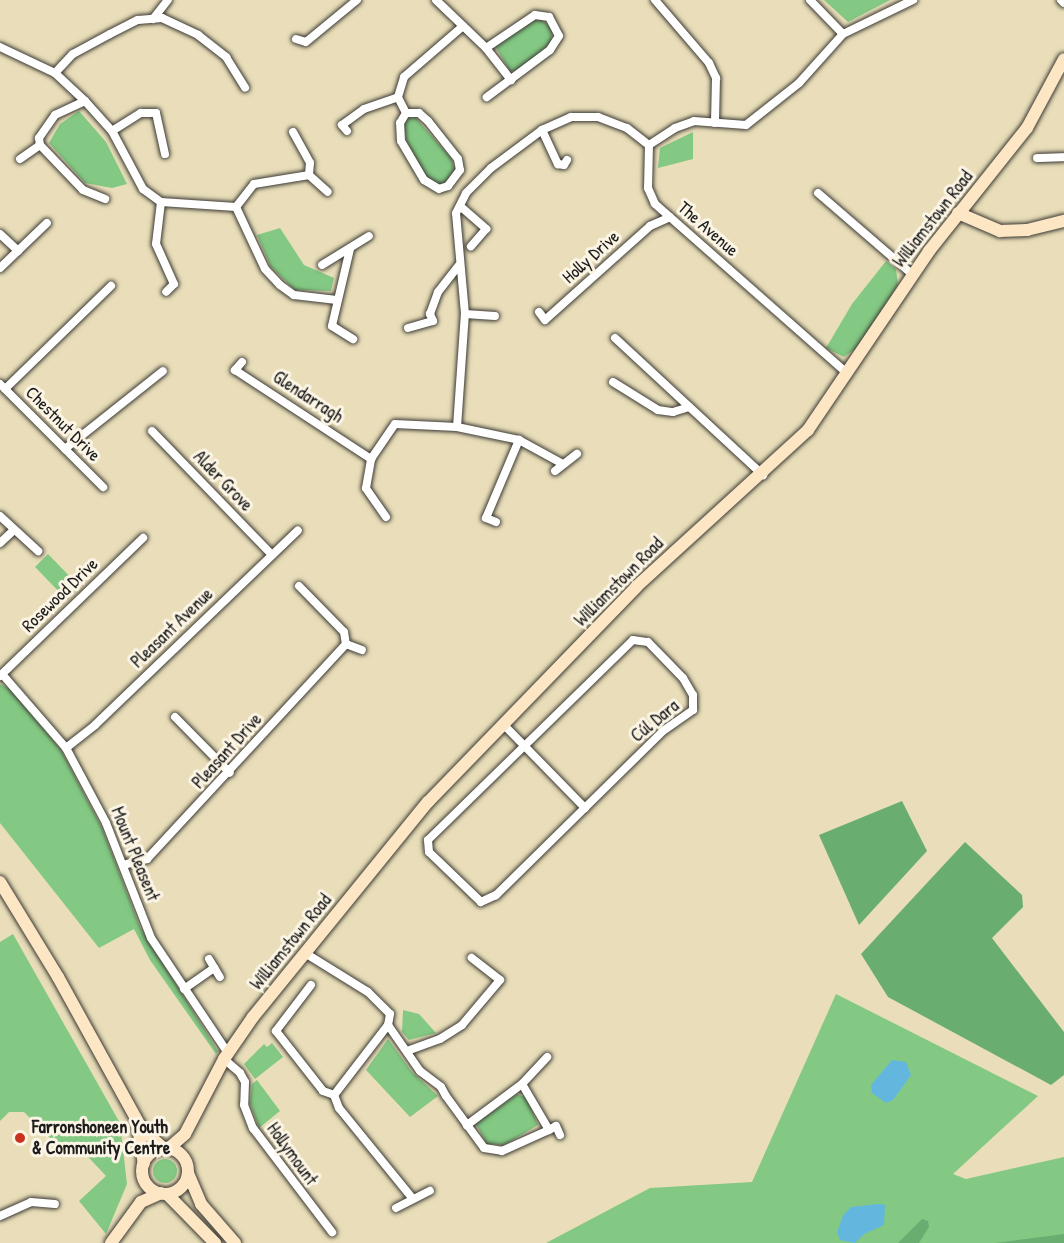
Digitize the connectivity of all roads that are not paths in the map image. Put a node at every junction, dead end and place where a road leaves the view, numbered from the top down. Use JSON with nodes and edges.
{"nodes":[{"id":1,"x":168,"y":0,"type":"edge"},
{"id":2,"x":357,"y":0,"type":"edge"},
{"id":3,"x":436,"y":0,"type":"edge"},
{"id":4,"x":655,"y":0,"type":"edge"},
{"id":5,"x":810,"y":0,"type":"edge"},
{"id":6,"x":913,"y":0,"type":"edge"},
{"id":7,"x":153,"y":19,"type":"junction"},
{"id":8,"x":463,"y":26,"type":"junction"},
{"id":9,"x":843,"y":34,"type":"junction"},
{"id":10,"x":296,"y":39,"type":"dead end"},
{"id":11,"x":306,"y":42,"type":"junction"},
{"id":12,"x":486,"y":48,"type":"junction"},
{"id":13,"x":1,"y":50,"type":"edge"},
{"id":14,"x":306,"y":53,"type":"dead end"},
{"id":15,"x":1064,"y":59,"type":"edge"},
{"id":16,"x":55,"y":73,"type":"junction"},
{"id":17,"x":511,"y":80,"type":"junction"},
{"id":18,"x":245,"y":88,"type":"dead end"},
{"id":19,"x":398,"y":97,"type":"junction"},
{"id":20,"x":487,"y":97,"type":"dead end"},
{"id":21,"x":85,"y":101,"type":"junction"},
{"id":22,"x":406,"y":113,"type":"junction"},
{"id":23,"x":715,"y":123,"type":"junction"},
{"id":24,"x":542,"y":130,"type":"junction"},
{"id":25,"x":112,"y":131,"type":"junction"},
{"id":26,"x":347,"y":131,"type":"dead end"},
{"id":27,"x":293,"y":132,"type":"dead end"},
{"id":28,"x":40,"y":145,"type":"junction"},
{"id":29,"x":649,"y":145,"type":"junction"},
{"id":30,"x":165,"y":154,"type":"dead end"},
{"id":31,"x":1064,"y":157,"type":"edge"},
{"id":32,"x":1037,"y":158,"type":"dead end"},
{"id":33,"x":20,"y":159,"type":"dead end"},
{"id":34,"x":567,"y":160,"type":"dead end"},
{"id":35,"x":309,"y":175,"type":"junction"},
{"id":36,"x":327,"y":192,"type":"dead end"},
{"id":37,"x":818,"y":193,"type":"dead end"},
{"id":38,"x":105,"y":199,"type":"dead end"},
{"id":39,"x":161,"y":202,"type":"junction"},
{"id":40,"x":460,"y":206,"type":"junction"},
{"id":41,"x":236,"y":207,"type":"junction"},
{"id":42,"x":958,"y":213,"type":"junction"},
{"id":43,"x":670,"y":217,"type":"junction"},
{"id":44,"x":1064,"y":221,"type":"edge"},
{"id":45,"x":47,"y":223,"type":"dead end"},
{"id":46,"x":0,"y":234,"type":"edge"},
{"id":47,"x":369,"y":236,"type":"dead end"},
{"id":48,"x":471,"y":246,"type":"dead end"},
{"id":49,"x":350,"y":249,"type":"junction"},
{"id":50,"x":18,"y":251,"type":"junction"},
{"id":51,"x":322,"y":265,"type":"dead end"},
{"id":52,"x":459,"y":265,"type":"junction"},
{"id":53,"x":0,"y":268,"type":"edge"},
{"id":54,"x":912,"y":274,"type":"junction"},
{"id":55,"x":111,"y":286,"type":"dead end"},
{"id":56,"x":166,"y":292,"type":"dead end"},
{"id":57,"x":337,"y":300,"type":"junction"},
{"id":58,"x":539,"y":312,"type":"dead end"},
{"id":59,"x":465,"y":314,"type":"junction"},
{"id":60,"x":495,"y":316,"type":"dead end"},
{"id":61,"x":408,"y":327,"type":"dead end"},
{"id":62,"x":615,"y":338,"type":"dead end"},
{"id":63,"x":353,"y":339,"type":"dead end"},
{"id":64,"x":242,"y":362,"type":"dead end"},
{"id":65,"x":163,"y":372,"type":"dead end"},
{"id":66,"x":848,"y":374,"type":"junction"},
{"id":67,"x":613,"y":382,"type":"dead end"},
{"id":68,"x":2,"y":386,"type":"edge"},
{"id":69,"x":688,"y":407,"type":"junction"},
{"id":70,"x":457,"y":427,"type":"junction"},
{"id":71,"x":152,"y":431,"type":"dead end"},
{"id":72,"x":519,"y":440,"type":"junction"},
{"id":73,"x":65,"y":449,"type":"junction"},
{"id":74,"x":577,"y":454,"type":"dead end"},
{"id":75,"x":371,"y":459,"type":"junction"},
{"id":76,"x":563,"y":464,"type":"junction"},
{"id":77,"x":555,"y":471,"type":"dead end"},
{"id":78,"x":763,"y":474,"type":"junction"},
{"id":79,"x":103,"y":487,"type":"dead end"},
{"id":80,"x":0,"y":516,"type":"edge"},
{"id":81,"x":386,"y":517,"type":"dead end"},
{"id":82,"x":496,"y":522,"type":"dead end"},
{"id":83,"x":14,"y":530,"type":"junction"},
{"id":84,"x":298,"y":530,"type":"dead end"},
{"id":85,"x":143,"y":538,"type":"dead end"},
{"id":86,"x":0,"y":543,"type":"edge"},
{"id":87,"x":38,"y":551,"type":"dead end"},
{"id":88,"x":272,"y":554,"type":"junction"},
{"id":89,"x":299,"y":586,"type":"dead end"},
{"id":90,"x":346,"y":644,"type":"junction"},
{"id":91,"x":362,"y":650,"type":"dead end"},
{"id":92,"x":1,"y":675,"type":"edge"},
{"id":93,"x":176,"y":717,"type":"dead end"},
{"id":94,"x":504,"y":725,"type":"junction"},
{"id":95,"x":66,"y":747,"type":"junction"},
{"id":96,"x":525,"y":747,"type":"junction"},
{"id":97,"x":230,"y":773,"type":"junction"},
{"id":98,"x":585,"y":808,"type":"junction"},
{"id":99,"x":123,"y":865,"type":"junction"},
{"id":100,"x":0,"y":882,"type":"edge"},
{"id":101,"x":305,"y":953,"type":"junction"},
{"id":102,"x":472,"y":958,"type":"dead end"},
{"id":103,"x":209,"y":959,"type":"dead end"},
{"id":104,"x":214,"y":968,"type":"junction"},
{"id":105,"x":220,"y":977,"type":"dead end"},
{"id":106,"x":311,"y":985,"type":"dead end"},
{"id":107,"x":183,"y":989,"type":"junction"},
{"id":108,"x":388,"y":1025,"type":"junction"},
{"id":109,"x":407,"y":1051,"type":"junction"},
{"id":110,"x":226,"y":1056,"type":"junction"},
{"id":111,"x":547,"y":1057,"type":"dead end"},
{"id":112,"x":522,"y":1084,"type":"junction"},
{"id":113,"x":334,"y":1095,"type":"junction"},
{"id":114,"x":133,"y":1114,"type":"junction"},
{"id":115,"x":189,"y":1125,"type":"junction"},
{"id":116,"x":467,"y":1125,"type":"junction"},
{"id":117,"x":549,"y":1130,"type":"junction"},
{"id":118,"x":560,"y":1135,"type":"dead end"},
{"id":119,"x":166,"y":1148,"type":"junction"},
{"id":120,"x":143,"y":1167,"type":"junction"},
{"id":121,"x":187,"y":1167,"type":"junction"},
{"id":122,"x":430,"y":1191,"type":"dead end"},
{"id":123,"x":164,"y":1193,"type":"junction"},
{"id":124,"x":413,"y":1199,"type":"junction"},
{"id":125,"x":55,"y":1204,"type":"dead end"},
{"id":126,"x":396,"y":1208,"type":"dead end"},
{"id":127,"x":0,"y":1216,"type":"edge"},
{"id":128,"x":129,"y":1216,"type":"junction"},
{"id":129,"x":332,"y":1233,"type":"dead end"},
{"id":130,"x":111,"y":1243,"type":"edge"},
{"id":131,"x":215,"y":1243,"type":"edge"},
{"id":132,"x":235,"y":1243,"type":"edge"}],
"edges":[{"from":1,"to":7,"type":"street"},
{"from":2,"to":11,"type":"street"},
{"from":3,"to":8,"type":"street"},
{"from":4,"to":23,"type":"street"},
{"from":5,"to":9,"type":"street"},
{"from":6,"to":9,"type":"street"},
{"from":7,"to":16,"type":"street"},
{"from":7,"to":18,"type":"street"},
{"from":8,"to":12,"type":"street"},
{"from":8,"to":19,"type":"street"},
{"from":9,"to":23,"type":"street"},
{"from":10,"to":11,"type":"street"},
{"from":11,"to":14,"type":"street"},
{"from":12,"to":17,"type":"street"},
{"from":12,"to":17,"type":"street"},
{"from":13,"to":16,"type":"street"},
{"from":15,"to":42,"type":"street","name":"Williamstown Road"},
{"from":16,"to":21,"type":"street"},
{"from":17,"to":20,"type":"street"},
{"from":19,"to":22,"type":"street"},
{"from":19,"to":26,"type":"street"},
{"from":21,"to":25,"type":"street"},
{"from":21,"to":28,"type":"street"},
{"from":22,"to":22,"type":"street"},
{"from":23,"to":29,"type":"street"},
{"from":24,"to":29,"type":"street"},
{"from":24,"to":34,"type":"street"},
{"from":24,"to":40,"type":"street"},
{"from":25,"to":30,"type":"street"},
{"from":25,"to":39,"type":"street"},
{"from":27,"to":35,"type":"street"},
{"from":28,"to":33,"type":"street"},
{"from":28,"to":38,"type":"street"},
{"from":29,"to":43,"type":"street","name":"The Avenue"},
{"from":31,"to":32,"type":"street"},
{"from":35,"to":36,"type":"street"},
{"from":35,"to":41,"type":"street"},
{"from":37,"to":54,"type":"street"},
{"from":39,"to":41,"type":"street"},
{"from":39,"to":56,"type":"street"},
{"from":40,"to":48,"type":"street"},
{"from":40,"to":52,"type":"street"},
{"from":41,"to":57,"type":"street"},
{"from":42,"to":44,"type":"street"},
{"from":42,"to":54,"type":"street","name":"Williamstown Road"},
{"from":43,"to":58,"type":"street","name":"Holly Drive"},
{"from":43,"to":66,"type":"street","name":"The Avenue"},
{"from":45,"to":50,"type":"street"},
{"from":46,"to":50,"type":"street"},
{"from":47,"to":49,"type":"street"},
{"from":49,"to":51,"type":"street"},
{"from":49,"to":57,"type":"street"},
{"from":50,"to":53,"type":"street"},
{"from":52,"to":59,"type":"street"},
{"from":52,"to":61,"type":"street"},
{"from":54,"to":66,"type":"street","name":"Williamstown Road"},
{"from":55,"to":68,"type":"street"},
{"from":57,"to":63,"type":"street"},
{"from":59,"to":60,"type":"street"},
{"from":59,"to":70,"type":"street"},
{"from":62,"to":69,"type":"street"},
{"from":64,"to":75,"type":"street","name":"Glendarragh"},
{"from":65,"to":73,"type":"street"},
{"from":66,"to":78,"type":"street","name":"Williamstown Road"},
{"from":67,"to":69,"type":"street"},
{"from":68,"to":73,"type":"street","name":"Chestnut Drive"},
{"from":69,"to":78,"type":"street"},
{"from":70,"to":72,"type":"street"},
{"from":70,"to":75,"type":"street"},
{"from":71,"to":88,"type":"street","name":"Alder Grove"},
{"from":72,"to":76,"type":"street"},
{"from":72,"to":82,"type":"street"},
{"from":73,"to":79,"type":"street","name":"Chestnut Drive"},
{"from":74,"to":76,"type":"street"},
{"from":75,"to":81,"type":"street"},
{"from":76,"to":77,"type":"street"},
{"from":78,"to":94,"type":"street","name":"Williamstown Road"},
{"from":80,"to":83,"type":"street"},
{"from":83,"to":86,"type":"street"},
{"from":83,"to":87,"type":"street"},
{"from":84,"to":88,"type":"street","name":"Pleasant Avenue"},
{"from":85,"to":92,"type":"street","name":"Rosewood Drive"},
{"from":88,"to":95,"type":"street","name":"Pleasant Avenue"},
{"from":89,"to":90,"type":"street"},
{"from":90,"to":91,"type":"street"},
{"from":90,"to":97,"type":"street","name":"Pleasant Drive"},
{"from":92,"to":95,"type":"street","name":"Mount Pleasent"},
{"from":93,"to":97,"type":"street"},
{"from":94,"to":96,"type":"street"},
{"from":94,"to":101,"type":"street","name":"Williamstown Road"},
{"from":95,"to":99,"type":"street","name":"Mount Pleasent"},
{"from":96,"to":98,"type":"street"},
{"from":96,"to":98,"type":"street","name":"Cúl Dara"},
{"from":96,"to":98,"type":"street","name":"Cúl Dara"},
{"from":97,"to":99,"type":"street","name":"Pleasant Drive"},
{"from":99,"to":107,"type":"street","name":"Mount Pleasent"},
{"from":100,"to":114,"type":"street"},
{"from":101,"to":108,"type":"street"},
{"from":101,"to":110,"type":"street","name":"Williamstown Road"},
{"from":102,"to":109,"type":"street"},
{"from":103,"to":104,"type":"street"},
{"from":104,"to":105,"type":"street"},
{"from":104,"to":107,"type":"street"},
{"from":106,"to":113,"type":"street"},
{"from":107,"to":110,"type":"street","name":"Mount Pleasent"},
{"from":108,"to":109,"type":"street"},
{"from":108,"to":113,"type":"street"},
{"from":109,"to":116,"type":"street"},
{"from":110,"to":115,"type":"street","name":"Williamstown Road"},
{"from":110,"to":129,"type":"street","name":"Hollymount"},
{"from":111,"to":112,"type":"street"},
{"from":112,"to":116,"type":"street"},
{"from":112,"to":117,"type":"street"},
{"from":113,"to":124,"type":"street"},
{"from":114,"to":119,"type":"street"},
{"from":114,"to":120,"type":"street"},
{"from":115,"to":119,"type":"street","name":"Williamstown Road"},
{"from":115,"to":121,"type":"street","name":"Williamstown Road"},
{"from":116,"to":117,"type":"street"},
{"from":117,"to":118,"type":"street"},
{"from":119,"to":120,"type":"street"},
{"from":119,"to":121,"type":"street"},
{"from":120,"to":123,"type":"street"},
{"from":120,"to":128,"type":"street"},
{"from":121,"to":123,"type":"street"},
{"from":121,"to":132,"type":"street"},
{"from":122,"to":124,"type":"street"},
{"from":123,"to":128,"type":"street"},
{"from":123,"to":131,"type":"street"},
{"from":124,"to":126,"type":"street"},
{"from":125,"to":127,"type":"street"},
{"from":128,"to":130,"type":"street"}]}
